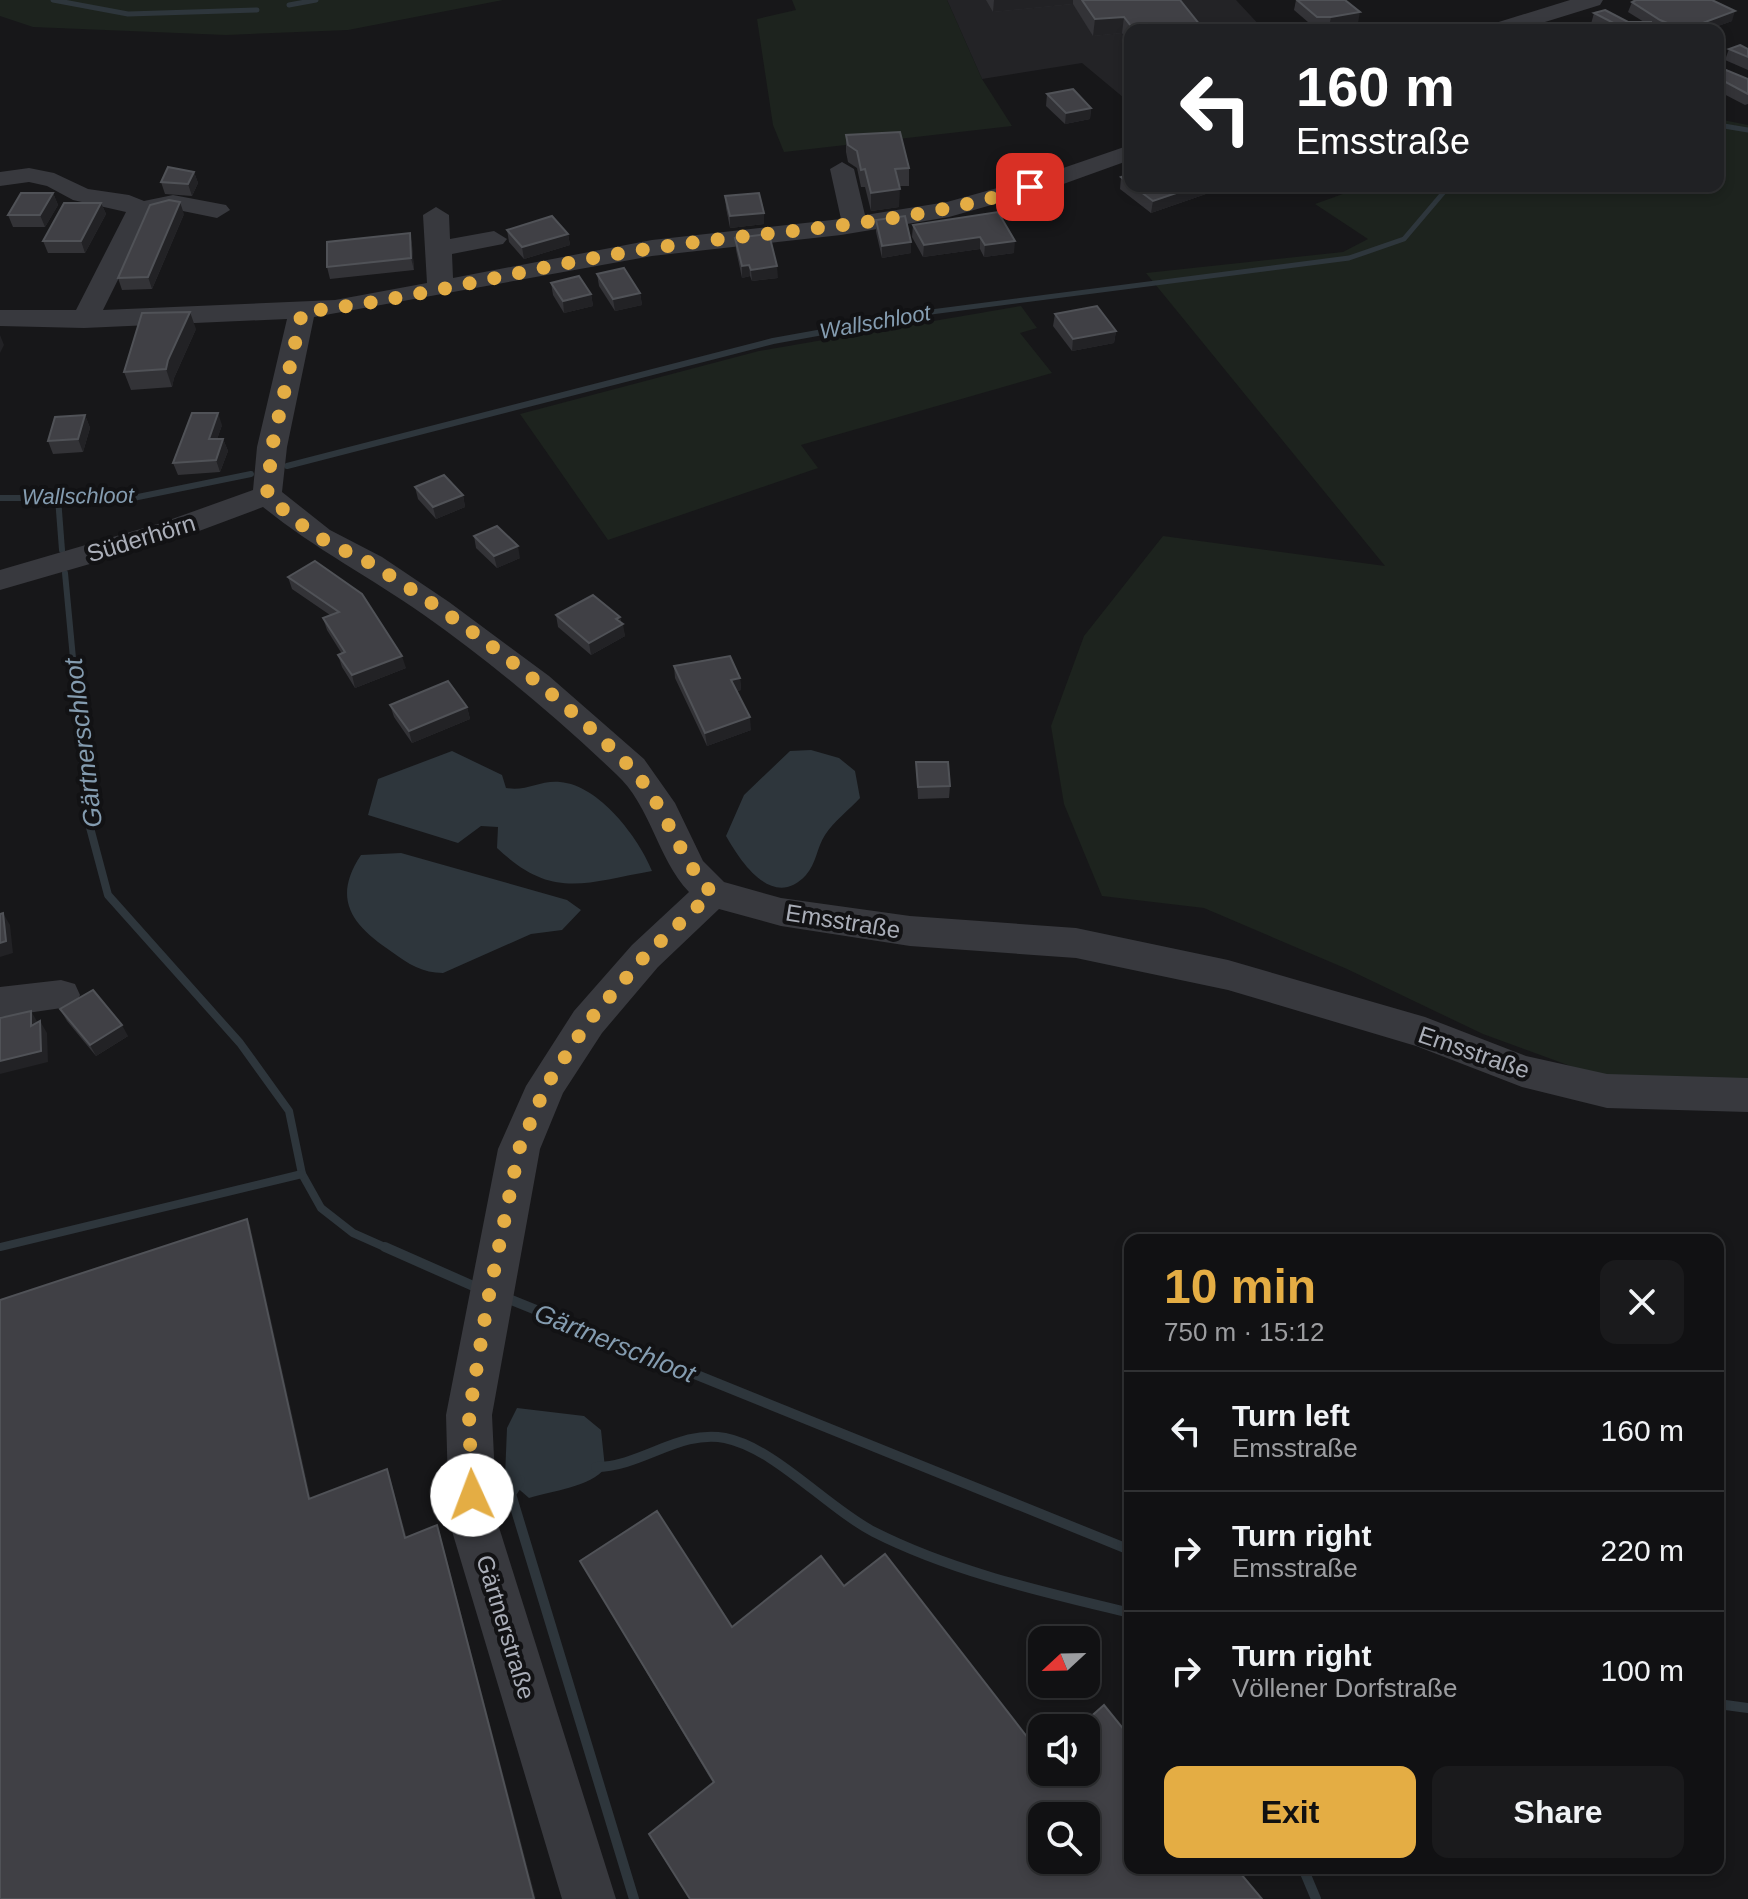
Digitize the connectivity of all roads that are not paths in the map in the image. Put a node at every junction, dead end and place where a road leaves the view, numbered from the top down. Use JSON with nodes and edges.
{"nodes":[{"id":1,"x":1587,"y":1,"type":"edge"},
{"id":2,"x":1614,"y":16,"type":"edge"},
{"id":3,"x":1516,"y":24,"type":"edge"},
{"id":4,"x":1124,"y":154,"type":"edge"},
{"id":5,"x":842,"y":169,"type":"dead end"},
{"id":6,"x":0,"y":179,"type":"edge"},
{"id":7,"x":140,"y":210,"type":"junction"},
{"id":8,"x":217,"y":210,"type":"dead end"},
{"id":9,"x":436,"y":215,"type":"dead end"},
{"id":10,"x":855,"y":225,"type":"junction"},
{"id":11,"x":494,"y":239,"type":"dead end"},
{"id":12,"x":437,"y":249,"type":"junction"},
{"id":13,"x":441,"y":289,"type":"junction"},
{"id":14,"x":302,"y":312,"type":"junction"},
{"id":15,"x":0,"y":318,"type":"edge"},
{"id":16,"x":84,"y":320,"type":"junction"},
{"id":17,"x":267,"y":495,"type":"junction"},
{"id":18,"x":5,"y":574,"type":"edge"},
{"id":19,"x":712,"y":893,"type":"junction"},
{"id":20,"x":61,"y":995,"type":"dead end"},
{"id":21,"x":0,"y":1002,"type":"edge"},
{"id":22,"x":1748,"y":1095,"type":"edge"},
{"id":23,"x":589,"y":1899,"type":"edge"}],
"edges":[{"from":1,"to":2,"type":"street"},
{"from":1,"to":3,"type":"street"},
{"from":4,"to":10,"type":"street"},
{"from":5,"to":10,"type":"street"},
{"from":6,"to":7,"type":"street"},
{"from":7,"to":8,"type":"street"},
{"from":7,"to":16,"type":"street"},
{"from":9,"to":12,"type":"street"},
{"from":10,"to":13,"type":"street"},
{"from":11,"to":12,"type":"street"},
{"from":12,"to":13,"type":"street"},
{"from":13,"to":14,"type":"street"},
{"from":14,"to":16,"type":"street"},
{"from":14,"to":17,"type":"street"},
{"from":15,"to":16,"type":"street"},
{"from":17,"to":18,"type":"street","name":"Süderhörn"},
{"from":17,"to":19,"type":"street"},
{"from":19,"to":22,"type":"street","name":"Emsstraße"},
{"from":19,"to":23,"type":"street","name":"Gärtnerstraße"},
{"from":20,"to":21,"type":"street"}]}
